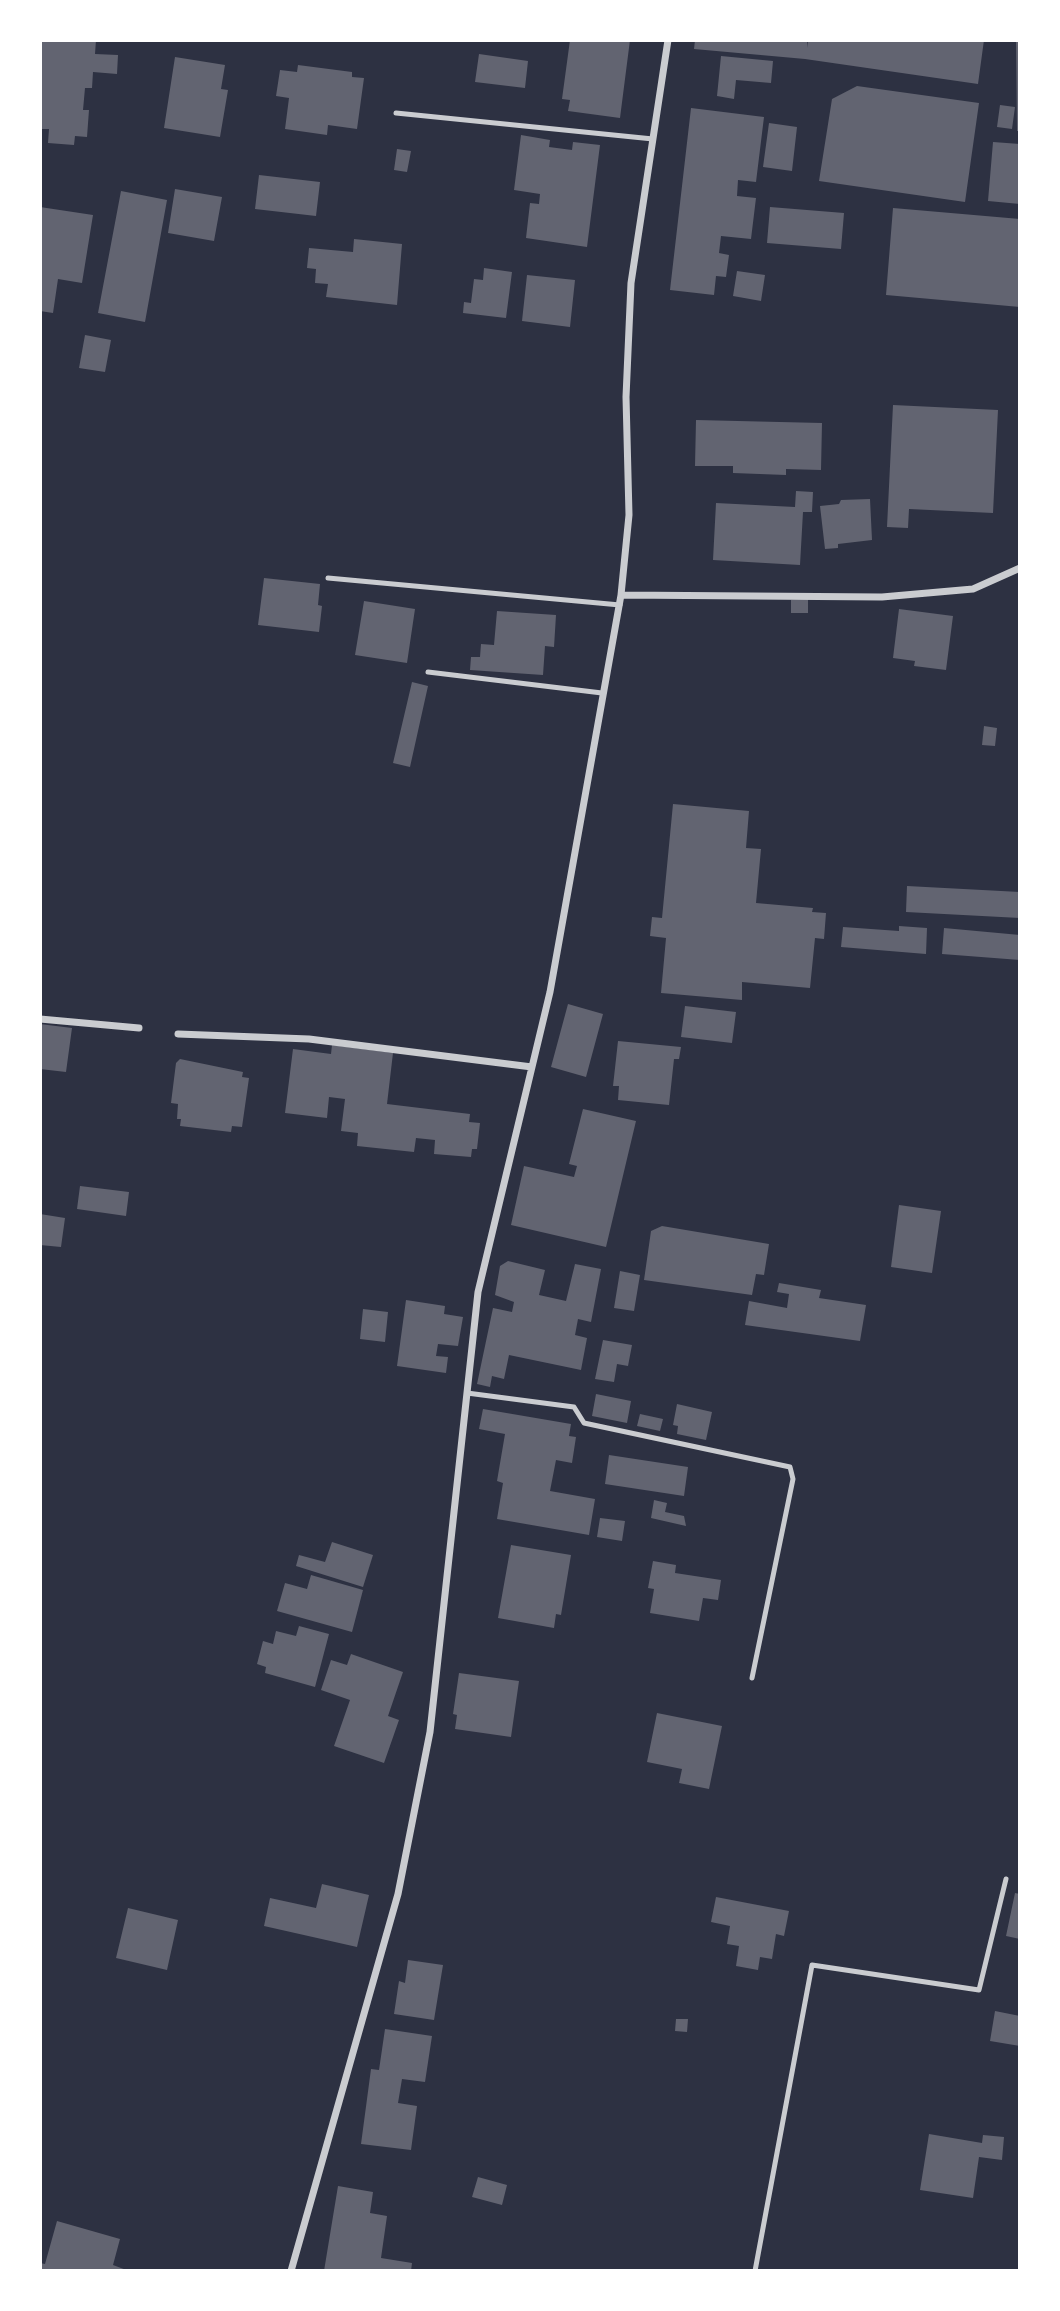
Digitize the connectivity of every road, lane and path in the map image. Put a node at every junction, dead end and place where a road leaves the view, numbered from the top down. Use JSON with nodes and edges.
{"nodes":[{"id":1,"x":668,"y":40,"type":"edge"},
{"id":2,"x":396,"y":113,"type":"dead end"},
{"id":3,"x":653,"y":139,"type":"junction"},
{"id":4,"x":1020,"y":568,"type":"edge"},
{"id":5,"x":328,"y":578,"type":"dead end"},
{"id":6,"x":621,"y":595,"type":"junction"},
{"id":7,"x":620,"y":604,"type":"junction"},
{"id":8,"x":428,"y":672,"type":"dead end"},
{"id":9,"x":602,"y":693,"type":"junction"},
{"id":10,"x":40,"y":1019,"type":"edge"},
{"id":11,"x":139,"y":1028,"type":"dead end"},
{"id":12,"x":178,"y":1034,"type":"dead end"},
{"id":13,"x":532,"y":1067,"type":"junction"},
{"id":14,"x":467,"y":1393,"type":"junction"},
{"id":15,"x":752,"y":1678,"type":"dead end"},
{"id":16,"x":1006,"y":1879,"type":"dead end"},
{"id":17,"x":291,"y":2271,"type":"edge"},
{"id":18,"x":755,"y":2271,"type":"edge"}],
"edges":[{"from":1,"to":3,"type":"street"},
{"from":2,"to":3,"type":"lane"},
{"from":3,"to":6,"type":"street"},
{"from":4,"to":6,"type":"street"},
{"from":5,"to":7,"type":"lane"},
{"from":6,"to":7,"type":"street"},
{"from":7,"to":9,"type":"street"},
{"from":8,"to":9,"type":"lane"},
{"from":9,"to":13,"type":"street"},
{"from":10,"to":11,"type":"street"},
{"from":12,"to":13,"type":"street"},
{"from":13,"to":14,"type":"street"},
{"from":14,"to":15,"type":"lane"},
{"from":14,"to":17,"type":"street"},
{"from":16,"to":18,"type":"lane"}]}
